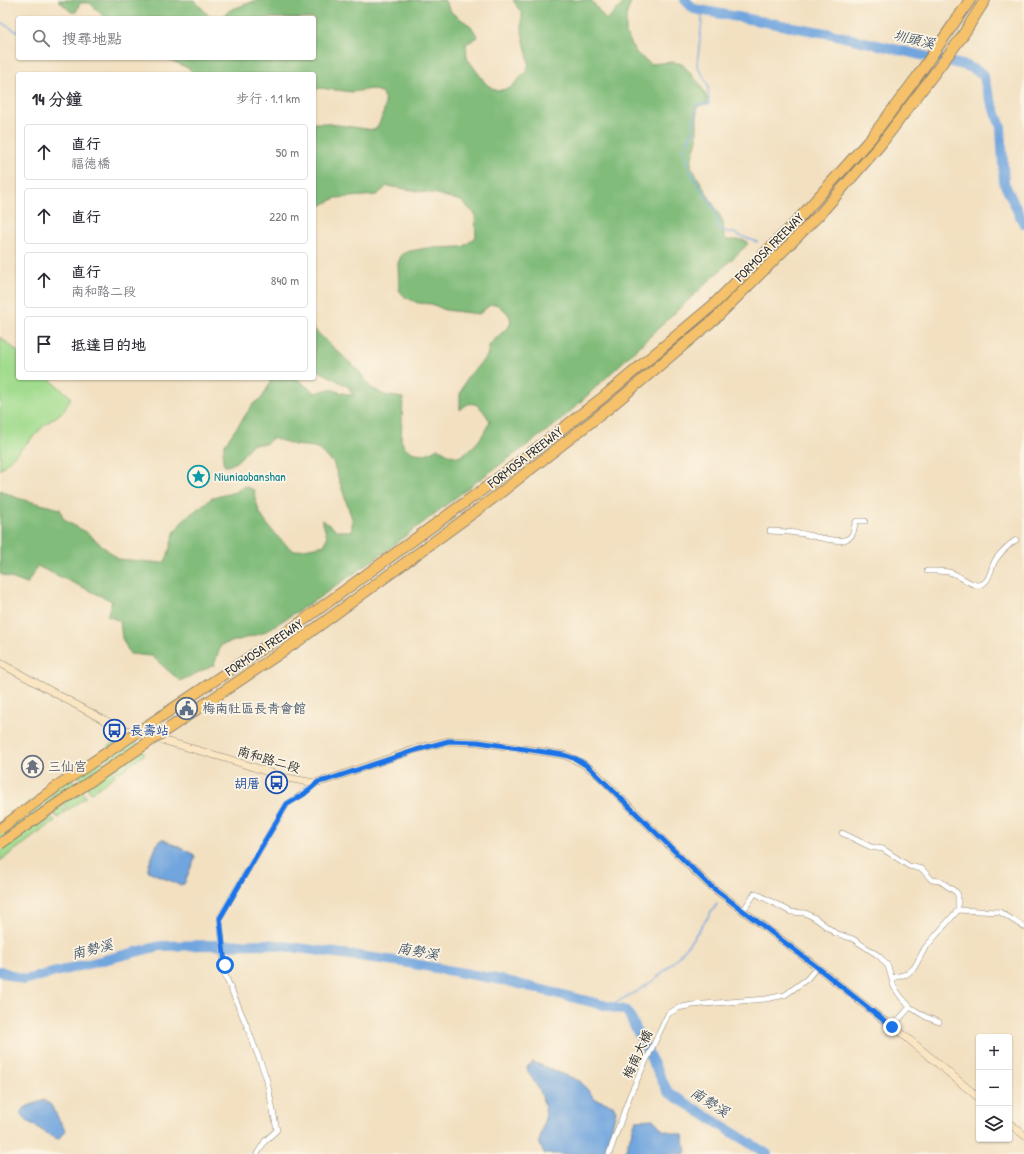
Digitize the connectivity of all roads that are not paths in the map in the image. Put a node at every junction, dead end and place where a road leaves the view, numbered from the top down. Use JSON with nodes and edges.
{"nodes":[{"id":1,"x":970,"y":0,"type":"edge"},
{"id":2,"x":985,"y":0,"type":"edge"},
{"id":3,"x":865,"y":521,"type":"dead end"},
{"id":4,"x":770,"y":531,"type":"dead end"},
{"id":5,"x":1016,"y":540,"type":"dead end"},
{"id":6,"x":927,"y":571,"type":"dead end"},
{"id":7,"x":0,"y":662,"type":"edge"},
{"id":8,"x":318,"y":782,"type":"junction"},
{"id":9,"x":0,"y":829,"type":"edge"},
{"id":10,"x":842,"y":833,"type":"dead end"},
{"id":11,"x":0,"y":844,"type":"edge"},
{"id":12,"x":958,"y":910,"type":"junction"},
{"id":13,"x":743,"y":911,"type":"junction"},
{"id":14,"x":1024,"y":926,"type":"edge"},
{"id":15,"x":817,"y":967,"type":"junction"},
{"id":16,"x":892,"y":978,"type":"junction"},
{"id":17,"x":910,"y":1007,"type":"junction"},
{"id":18,"x":939,"y":1022,"type":"dead end"},
{"id":19,"x":892,"y":1027,"type":"junction"},
{"id":20,"x":976,"y":1095,"type":"edge"},
{"id":21,"x":1012,"y":1125,"type":"edge"},
{"id":22,"x":1024,"y":1135,"type":"edge"},
{"id":23,"x":257,"y":1154,"type":"edge"},
{"id":24,"x":609,"y":1154,"type":"edge"}],
"edges":[{"from":1,"to":9,"type":"highway","name":"FORMOSA FREEWAY","bridge":true},
{"from":2,"to":11,"type":"highway","name":"FORMOSA FREEWAY","bridge":true},
{"from":3,"to":4,"type":"street"},
{"from":5,"to":6,"type":"street"},
{"from":7,"to":8,"type":"main road","name":"南和路二段"},
{"from":8,"to":13,"type":"main road","name":"南和路二段"},
{"from":8,"to":23,"type":"street"},
{"from":10,"to":12,"type":"street"},
{"from":12,"to":14,"type":"street"},
{"from":12,"to":16,"type":"street"},
{"from":13,"to":15,"type":"main road","name":"南和路二段"},
{"from":13,"to":16,"type":"street"},
{"from":15,"to":19,"type":"main road","name":"南和路二段"},
{"from":15,"to":24,"type":"street","name":"梅南大橋"},
{"from":16,"to":17,"type":"street"},
{"from":17,"to":18,"type":"street"},
{"from":17,"to":19,"type":"street"},
{"from":19,"to":20,"type":"main road","name":"南和路二段"},
{"from":21,"to":22,"type":"main road"}]}
